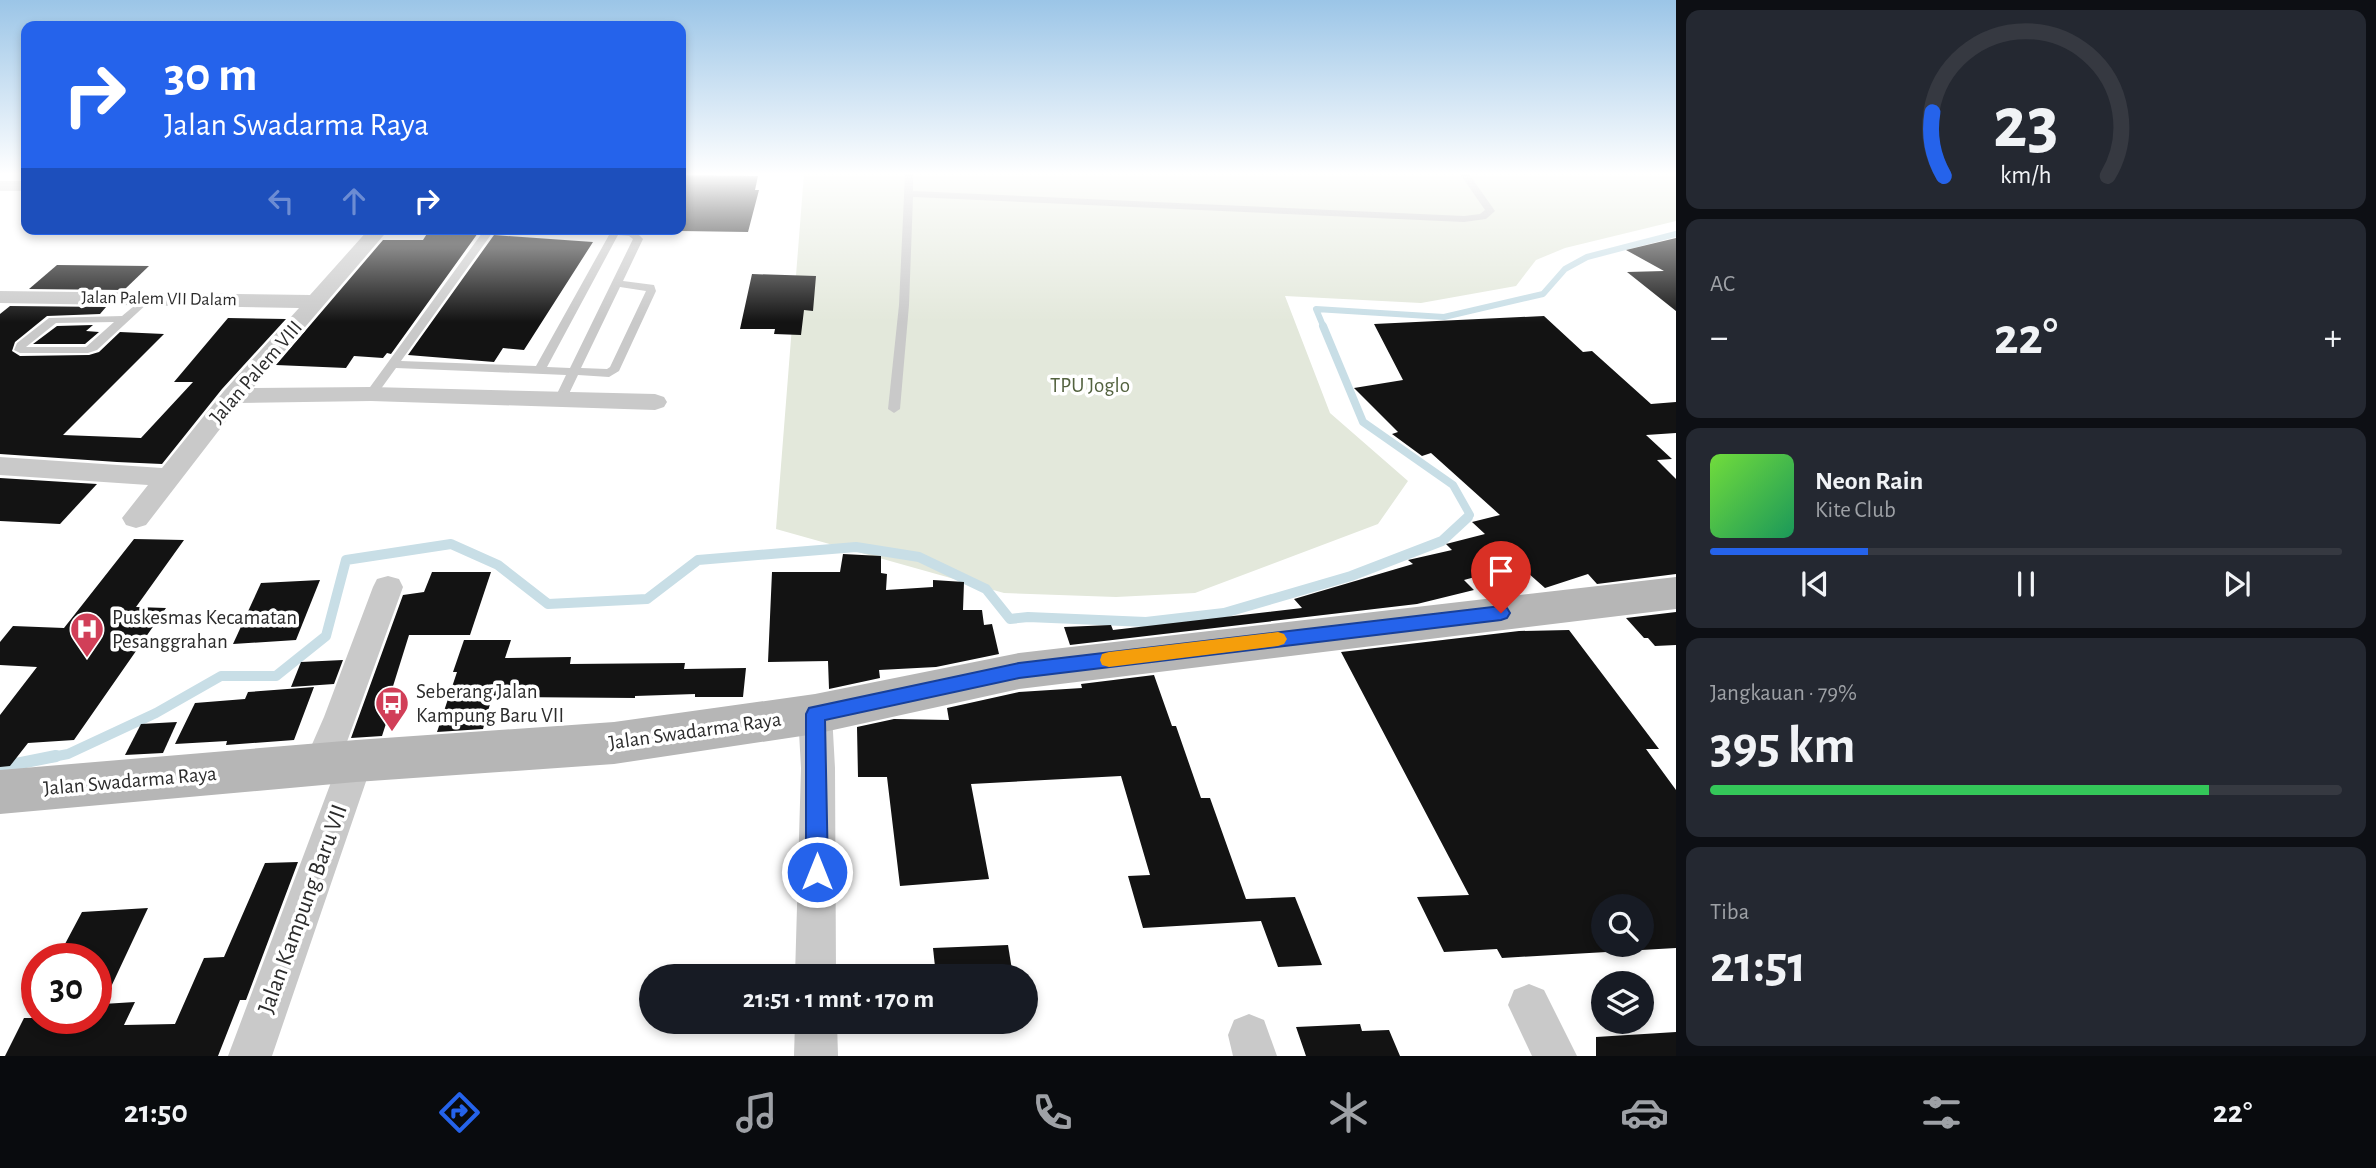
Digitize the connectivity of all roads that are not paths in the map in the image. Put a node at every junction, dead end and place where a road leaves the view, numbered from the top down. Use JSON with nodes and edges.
{"nodes":[{"id":1,"x":907,"y":223,"type":"edge"},
{"id":2,"x":375,"y":235,"type":"edge"},
{"id":3,"x":486,"y":235,"type":"edge"},
{"id":4,"x":613,"y":235,"type":"edge"},
{"id":5,"x":634,"y":235,"type":"edge"},
{"id":6,"x":616,"y":283,"type":"junction"},
{"id":7,"x":0,"y":297,"type":"edge"},
{"id":8,"x":146,"y":299,"type":"junction"},
{"id":9,"x":317,"y":302,"type":"junction"},
{"id":10,"x":123,"y":319,"type":"junction"},
{"id":11,"x":391,"y":364,"type":"junction"},
{"id":12,"x":539,"y":371,"type":"junction"},
{"id":13,"x":572,"y":372,"type":"junction"},
{"id":14,"x":371,"y":394,"type":"junction"},
{"id":15,"x":233,"y":396,"type":"junction"},
{"id":16,"x":560,"y":400,"type":"junction"},
{"id":17,"x":656,"y":402,"type":"dead end"},
{"id":18,"x":894,"y":409,"type":"dead end"},
{"id":19,"x":0,"y":466,"type":"edge"},
{"id":20,"x":169,"y":477,"type":"junction"},
{"id":21,"x":136,"y":518,"type":"dead end"},
{"id":22,"x":388,"y":587,"type":"dead end"},
{"id":23,"x":1676,"y":593,"type":"edge"},
{"id":24,"x":815,"y":714,"type":"junction"},
{"id":25,"x":338,"y":763,"type":"junction"},
{"id":26,"x":0,"y":792,"type":"edge"},
{"id":27,"x":816,"y":964,"type":"edge"},
{"id":28,"x":1529,"y":1005,"type":"dead end"},
{"id":29,"x":816,"y":1034,"type":"edge"},
{"id":30,"x":250,"y":1056,"type":"edge"},
{"id":31,"x":816,"y":1056,"type":"edge"},
{"id":32,"x":1555,"y":1056,"type":"edge"}],
"edges":[{"from":1,"to":18,"type":"lane"},
{"from":2,"to":9,"type":"street","name":"Jalan Palem VIII"},
{"from":3,"to":11,"type":"lane"},
{"from":4,"to":12,"type":"lane"},
{"from":5,"to":6,"type":"lane"},
{"from":6,"to":13,"type":"lane"},
{"from":6,"to":13,"type":"lane"},
{"from":7,"to":8,"type":"street","name":"Jalan Palem VII Dalam"},
{"from":8,"to":9,"type":"street","name":"Jalan Palem VII Dalam"},
{"from":8,"to":10,"type":"lane"},
{"from":9,"to":15,"type":"street","name":"Jalan Palem VIII"},
{"from":10,"to":10,"type":"lane"},
{"from":11,"to":12,"type":"lane"},
{"from":11,"to":14,"type":"lane"},
{"from":12,"to":13,"type":"lane"},
{"from":13,"to":16,"type":"lane"},
{"from":14,"to":15,"type":"street"},
{"from":14,"to":16,"type":"street"},
{"from":15,"to":20,"type":"street","name":"Jalan Palem VIII"},
{"from":16,"to":17,"type":"street"},
{"from":19,"to":20,"type":"street"},
{"from":20,"to":21,"type":"street","name":"Jalan Palem VIII"},
{"from":22,"to":25,"type":"street","name":"Jalan Kampung Baru VII"},
{"from":23,"to":24,"type":"main road","name":"Jalan Swadarma Raya"},
{"from":24,"to":25,"type":"main road","name":"Jalan Swadarma Raya"},
{"from":24,"to":27,"type":"street"},
{"from":25,"to":26,"type":"main road","name":"Jalan Swadarma Raya"},
{"from":25,"to":30,"type":"street","name":"Jalan Kampung Baru VII"},
{"from":28,"to":32,"type":"street"},
{"from":29,"to":31,"type":"street"}]}
